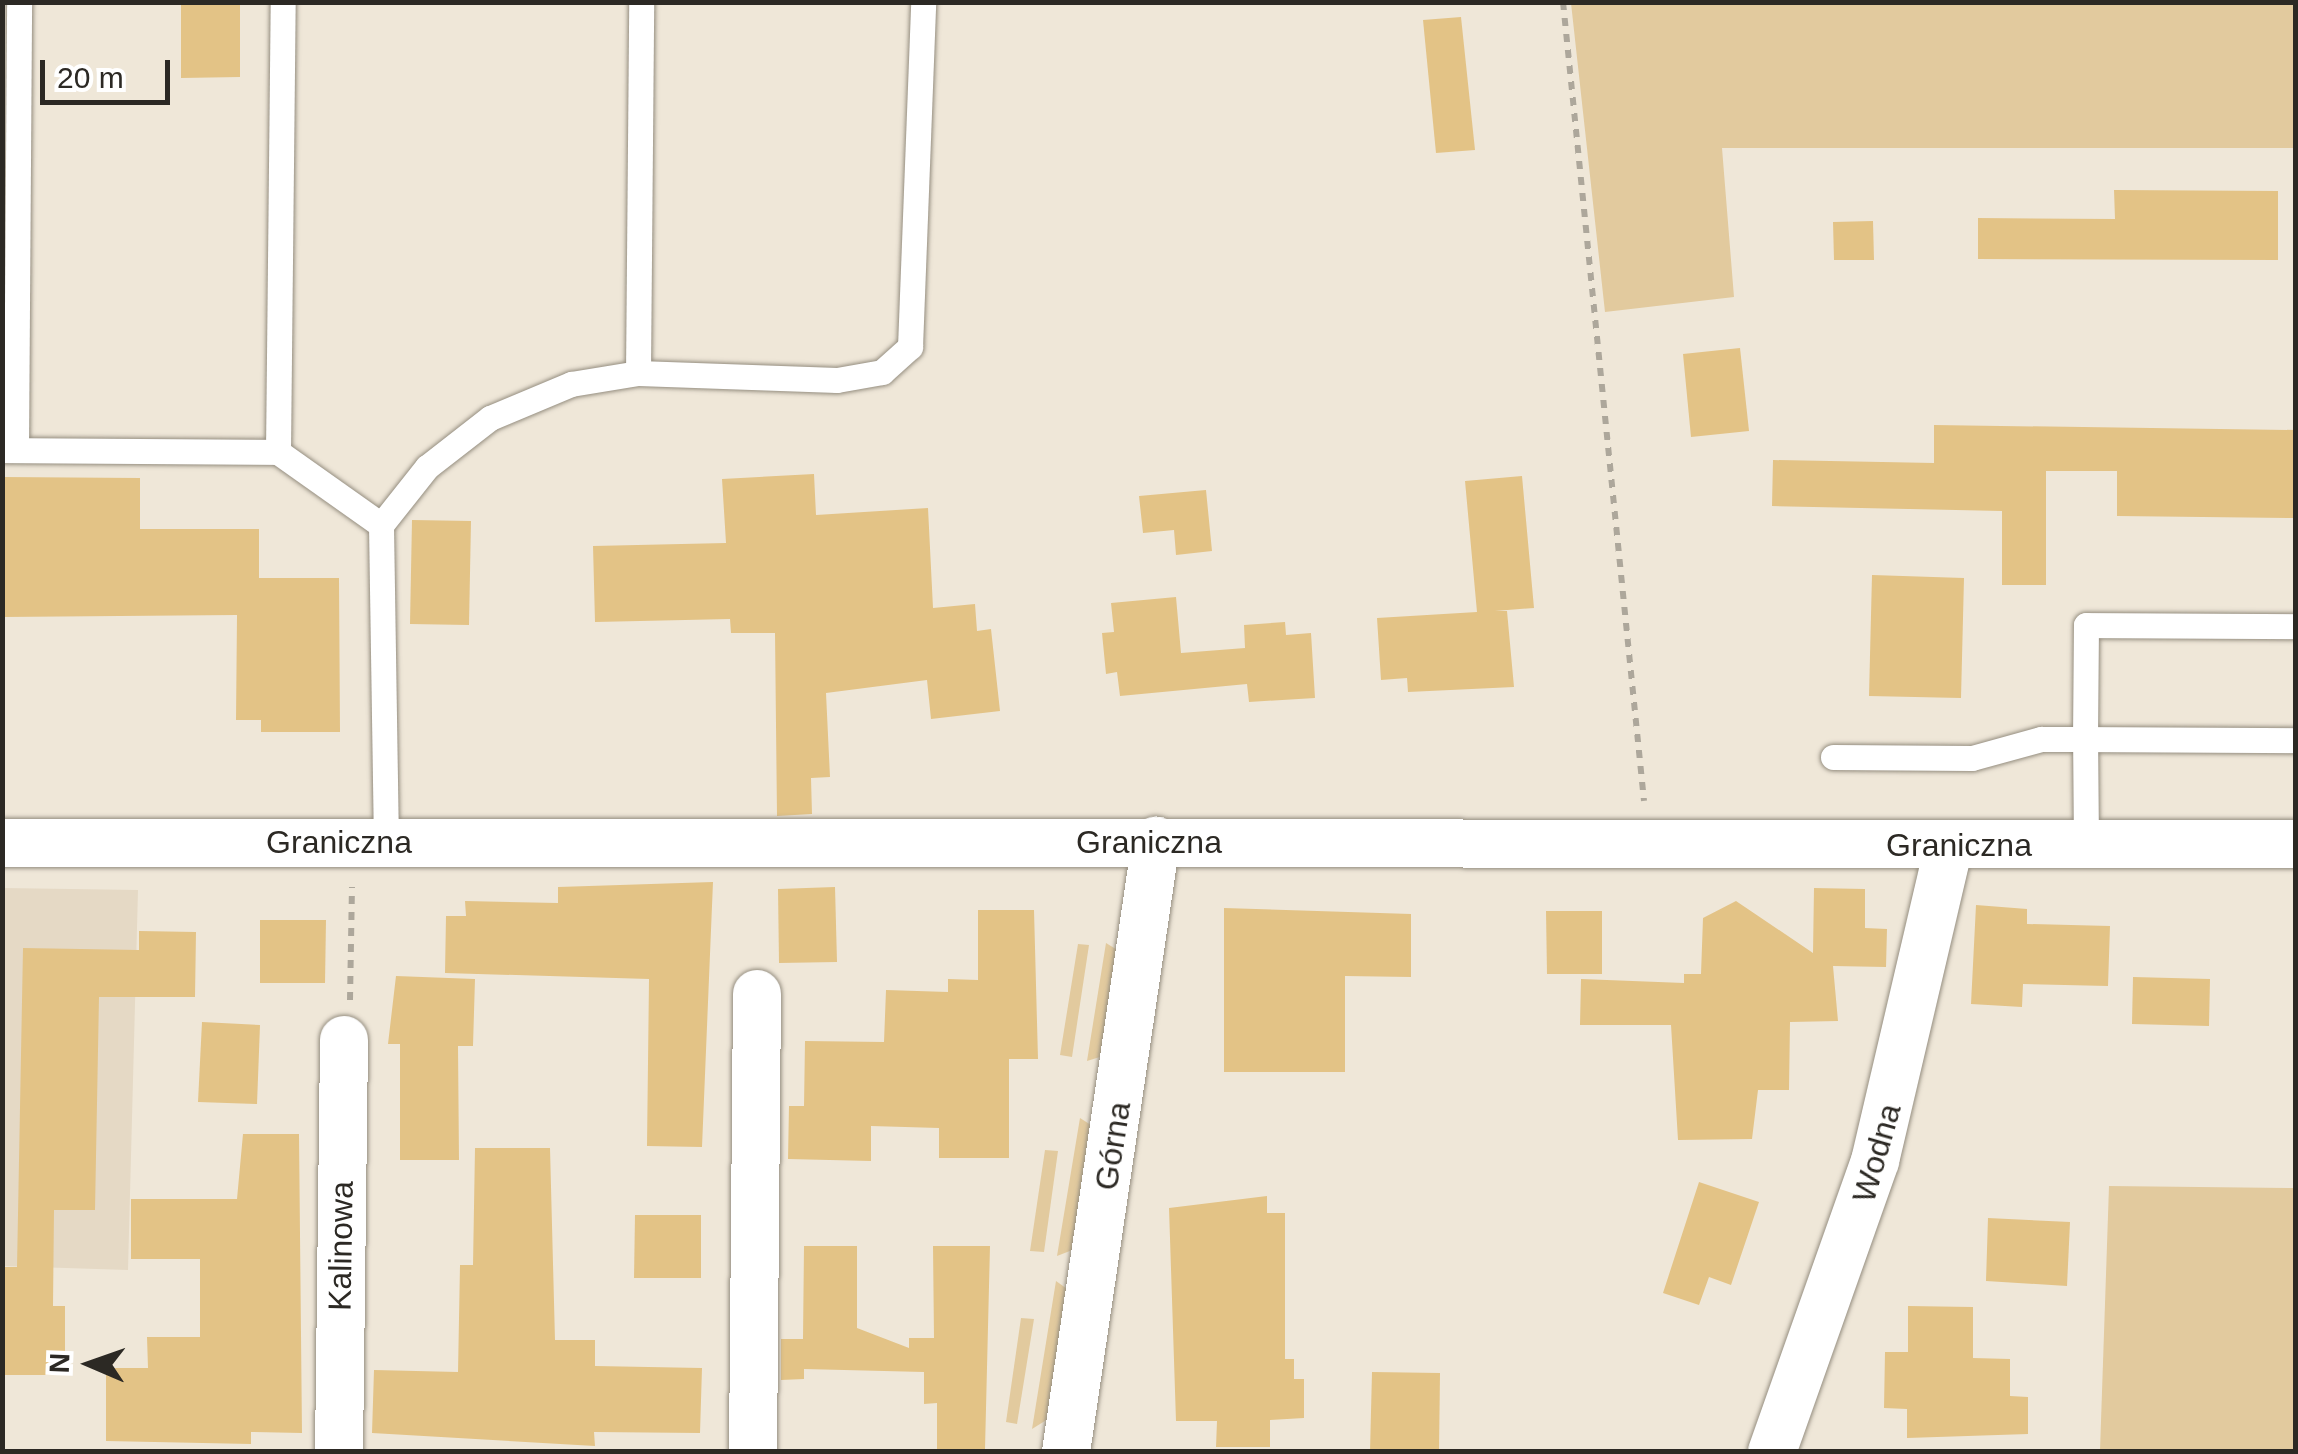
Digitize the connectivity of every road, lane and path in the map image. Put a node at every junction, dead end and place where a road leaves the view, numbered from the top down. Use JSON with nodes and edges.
{"nodes":[{"id":1,"x":18,"y":2,"type":"edge"},
{"id":2,"x":283,"y":2,"type":"edge"},
{"id":3,"x":641,"y":2,"type":"edge"},
{"id":4,"x":923,"y":2,"type":"edge"},
{"id":5,"x":1563,"y":2,"type":"edge"},
{"id":6,"x":638,"y":374,"type":"junction"},
{"id":7,"x":9,"y":450,"type":"edge"},
{"id":8,"x":278,"y":452,"type":"junction"},
{"id":9,"x":382,"y":525,"type":"junction"},
{"id":10,"x":2296,"y":626,"type":"edge"},
{"id":11,"x":2085,"y":740,"type":"junction"},
{"id":12,"x":2296,"y":740,"type":"edge"},
{"id":13,"x":1834,"y":756,"type":"dead end"},
{"id":14,"x":1156,"y":841,"type":"junction"},
{"id":15,"x":370,"y":842,"type":"junction"},
{"id":16,"x":2,"y":844,"type":"edge"},
{"id":17,"x":2296,"y":844,"type":"edge"},
{"id":18,"x":1949,"y":845,"type":"junction"},
{"id":19,"x":2086,"y":845,"type":"junction"},
{"id":20,"x":1648,"y":848,"type":"junction"},
{"id":21,"x":756,"y":994,"type":"dead end"},
{"id":22,"x":344,"y":1040,"type":"joint"},
{"id":23,"x":339,"y":1452,"type":"edge"},
{"id":24,"x":753,"y":1452,"type":"edge"},
{"id":25,"x":1066,"y":1452,"type":"edge"},
{"id":26,"x":1772,"y":1452,"type":"edge"}],
"edges":[{"from":1,"to":7,"type":"lane"},
{"from":2,"to":8,"type":"lane"},
{"from":3,"to":6,"type":"lane"},
{"from":4,"to":6,"type":"lane"},
{"from":5,"to":20,"type":"path"},
{"from":6,"to":9,"type":"lane"},
{"from":7,"to":8,"type":"lane"},
{"from":8,"to":9,"type":"lane"},
{"from":9,"to":15,"type":"lane"},
{"from":10,"to":11,"type":"lane"},
{"from":11,"to":12,"type":"lane"},
{"from":11,"to":13,"type":"lane"},
{"from":11,"to":19,"type":"lane"},
{"from":14,"to":15,"type":"street","name":"Graniczna"},
{"from":14,"to":20,"type":"street","name":"Graniczna"},
{"from":14,"to":25,"type":"street","name":"Górna"},
{"from":15,"to":16,"type":"street","name":"Graniczna"},
{"from":15,"to":22,"type":"path"},
{"from":17,"to":19,"type":"street","name":"Graniczna"},
{"from":18,"to":19,"type":"street","name":"Graniczna"},
{"from":18,"to":20,"type":"street","name":"Graniczna"},
{"from":18,"to":26,"type":"street","name":"Wodna"},
{"from":21,"to":24,"type":"street"},
{"from":22,"to":23,"type":"street","name":"Kalinowa"}]}
